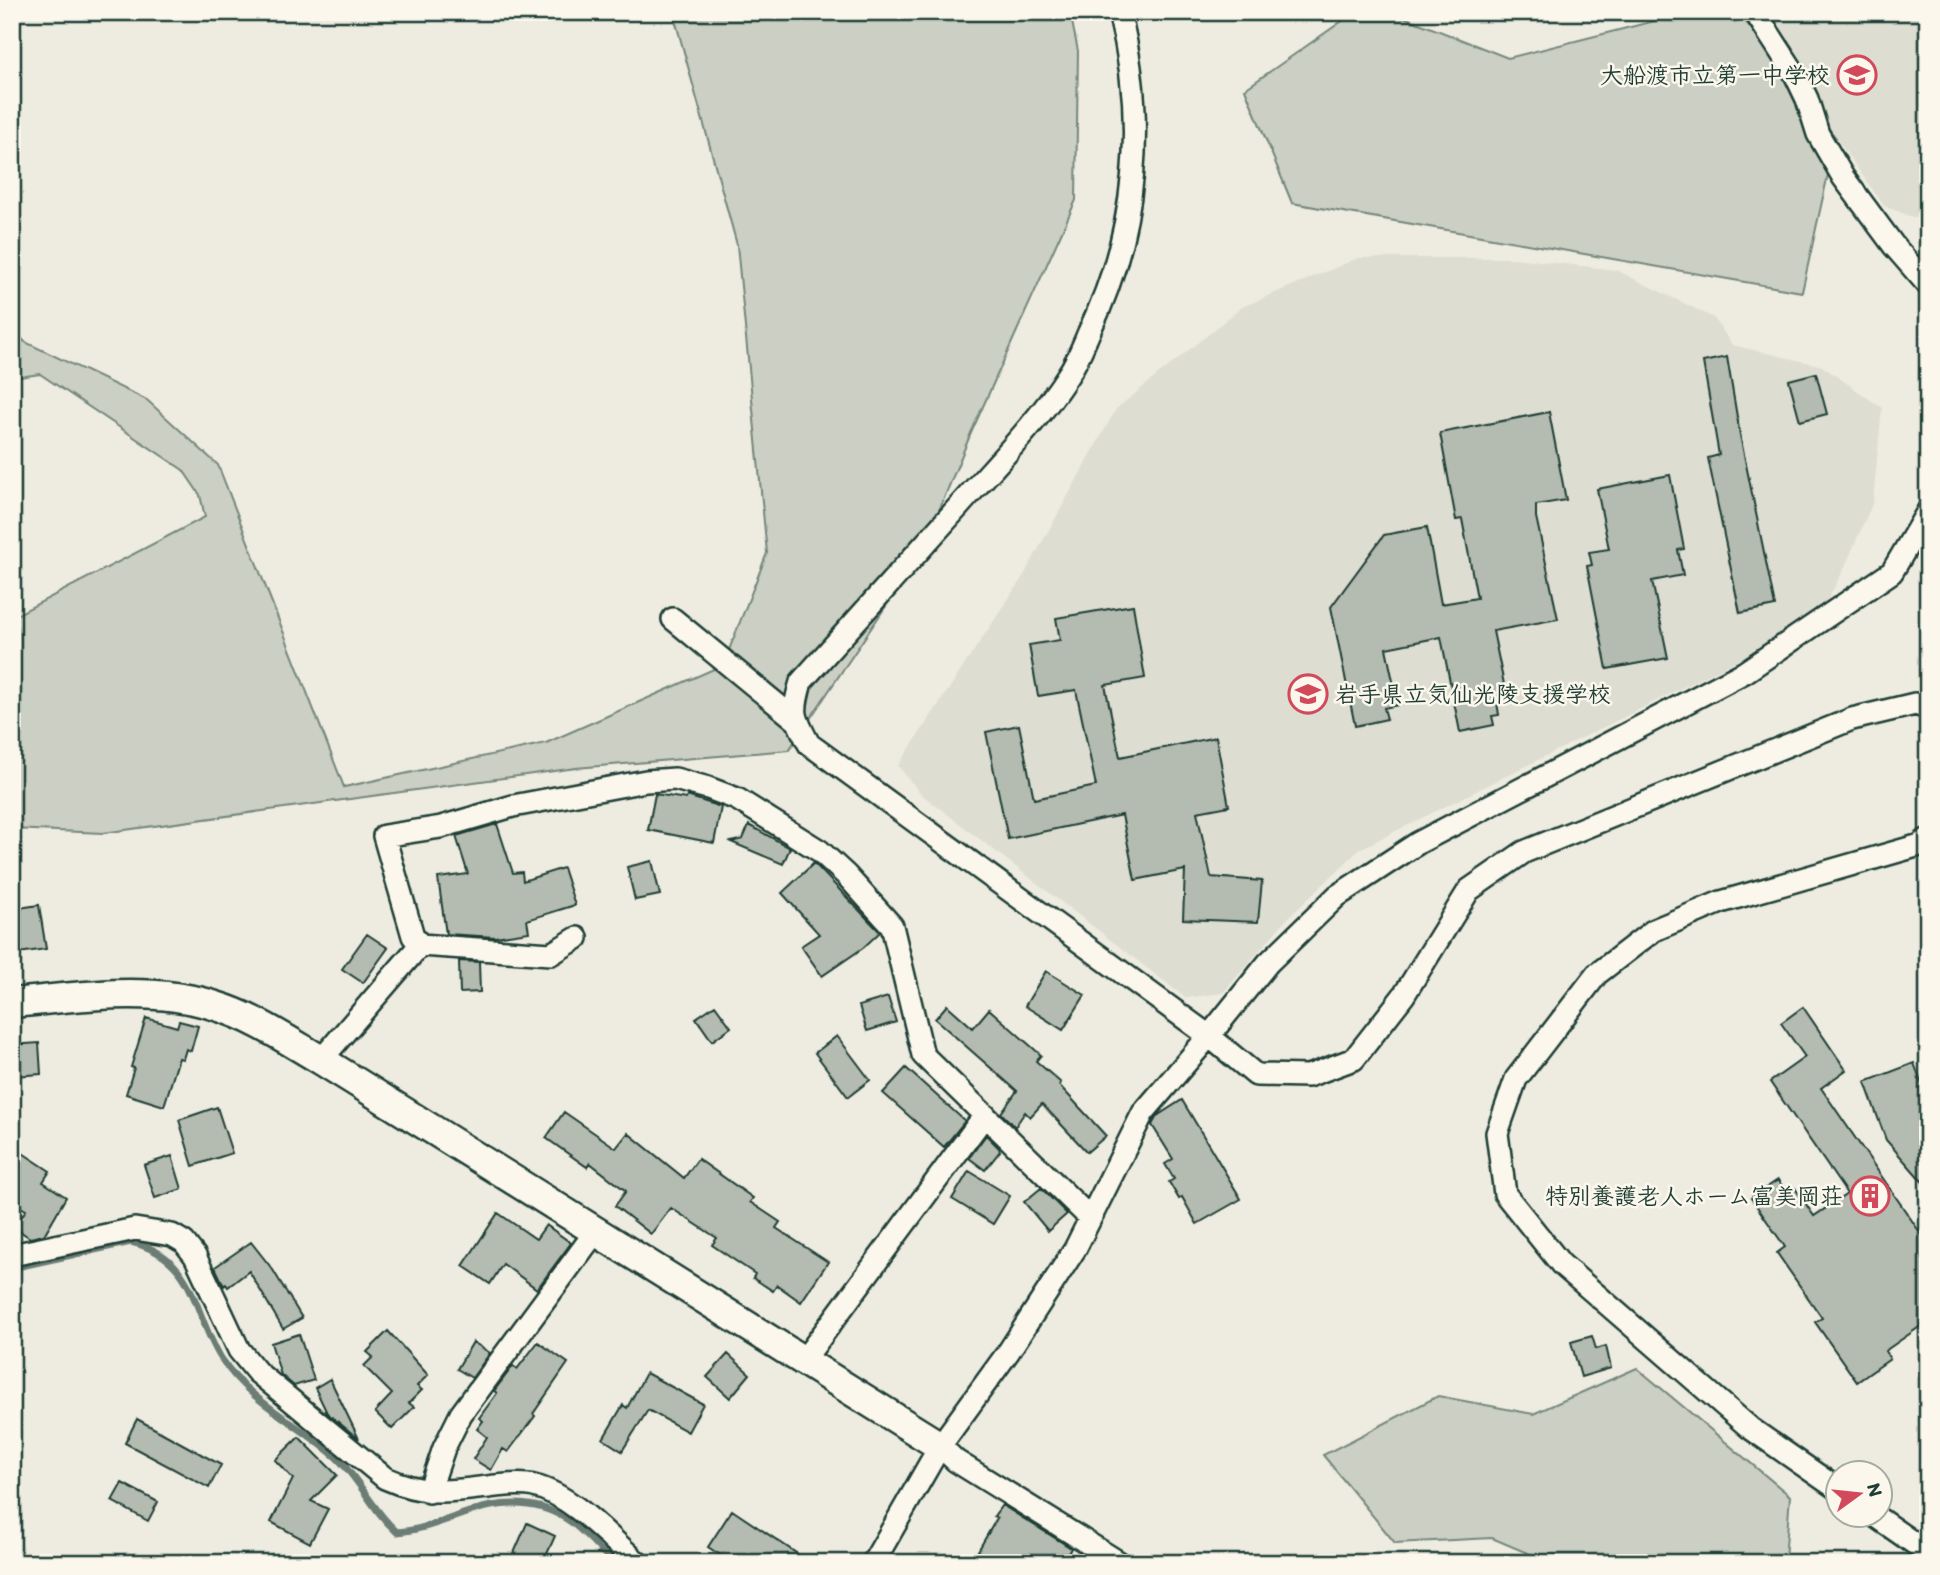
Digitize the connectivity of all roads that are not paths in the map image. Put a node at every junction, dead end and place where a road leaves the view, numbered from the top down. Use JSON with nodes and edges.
{"nodes":[{"id":1,"x":1119,"y":12,"type":"edge"},
{"id":2,"x":1755,"y":12,"type":"edge"},
{"id":3,"x":1928,"y":285,"type":"edge"},
{"id":4,"x":1928,"y":511,"type":"edge"},
{"id":5,"x":673,"y":619,"type":"dead end"},
{"id":6,"x":1928,"y":708,"type":"edge"},
{"id":7,"x":796,"y":720,"type":"junction"},
{"id":8,"x":1928,"y":839,"type":"edge"},
{"id":9,"x":577,"y":938,"type":"dead end"},
{"id":10,"x":421,"y":945,"type":"junction"},
{"id":11,"x":12,"y":1003,"type":"edge"},
{"id":12,"x":1209,"y":1035,"type":"junction"},
{"id":13,"x":321,"y":1060,"type":"junction"},
{"id":14,"x":985,"y":1115,"type":"junction"},
{"id":15,"x":1090,"y":1218,"type":"junction"},
{"id":16,"x":596,"y":1231,"type":"junction"},
{"id":17,"x":12,"y":1255,"type":"edge"},
{"id":18,"x":803,"y":1360,"type":"junction"},
{"id":19,"x":940,"y":1446,"type":"junction"},
{"id":20,"x":1825,"y":1480,"type":"edge"},
{"id":21,"x":429,"y":1492,"type":"junction"},
{"id":22,"x":1895,"y":1530,"type":"edge"},
{"id":23,"x":1928,"y":1553,"type":"edge"},
{"id":24,"x":638,"y":1563,"type":"edge"},
{"id":25,"x":873,"y":1563,"type":"edge"},
{"id":26,"x":1120,"y":1563,"type":"edge"}],
"edges":[{"from":1,"to":7,"type":"street"},
{"from":2,"to":3,"type":"street"},
{"from":4,"to":12,"type":"street"},
{"from":5,"to":7,"type":"street"},
{"from":6,"to":12,"type":"street"},
{"from":7,"to":12,"type":"street"},
{"from":8,"to":20,"type":"street"},
{"from":9,"to":10,"type":"street"},
{"from":10,"to":13,"type":"street"},
{"from":10,"to":14,"type":"street"},
{"from":11,"to":13,"type":"street"},
{"from":12,"to":15,"type":"street"},
{"from":13,"to":16,"type":"street"},
{"from":14,"to":15,"type":"street"},
{"from":14,"to":18,"type":"street"},
{"from":15,"to":19,"type":"street"},
{"from":16,"to":18,"type":"street"},
{"from":16,"to":21,"type":"street"},
{"from":17,"to":21,"type":"street"},
{"from":18,"to":19,"type":"street"},
{"from":19,"to":25,"type":"street"},
{"from":19,"to":26,"type":"street"},
{"from":21,"to":24,"type":"street"},
{"from":22,"to":23,"type":"street"}]}
